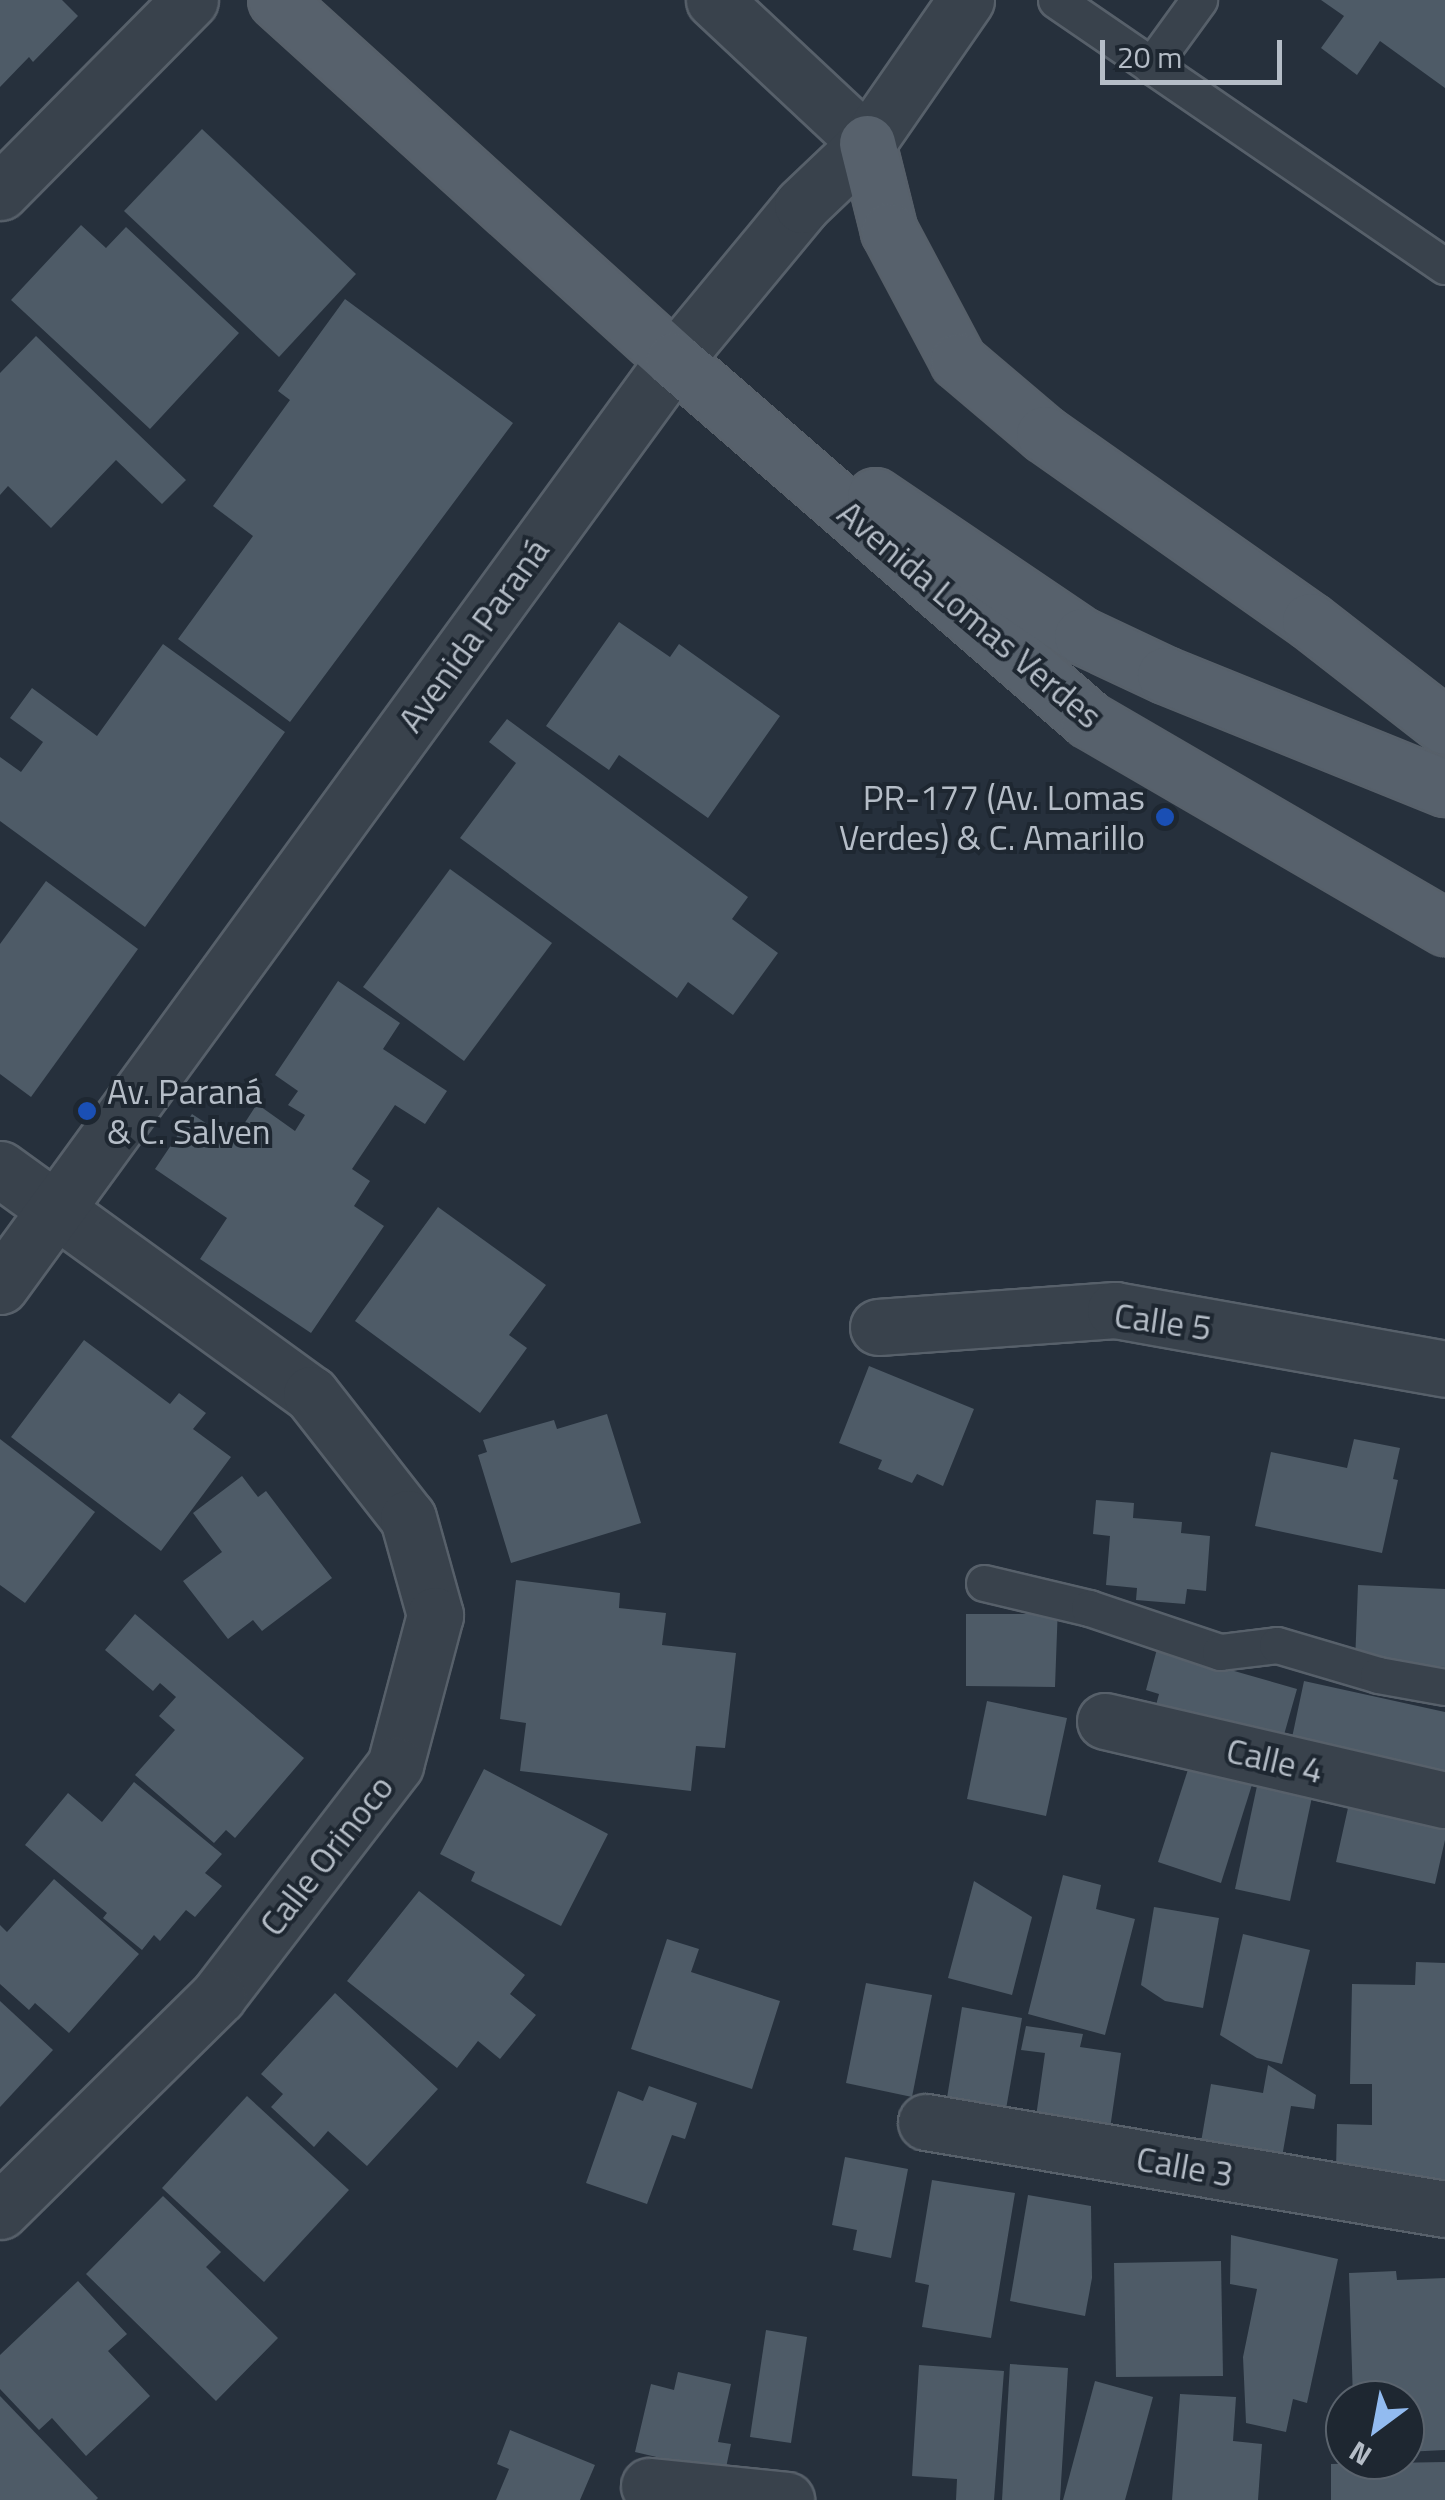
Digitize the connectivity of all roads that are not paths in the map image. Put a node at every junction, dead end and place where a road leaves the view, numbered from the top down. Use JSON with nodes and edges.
{"nodes":[{"id":1,"x":190,"y":0,"type":"edge"},
{"id":2,"x":276,"y":0,"type":"edge"},
{"id":3,"x":714,"y":0,"type":"edge"},
{"id":4,"x":966,"y":0,"type":"edge"},
{"id":5,"x":1056,"y":0,"type":"edge"},
{"id":6,"x":1199,"y":0,"type":"edge"},
{"id":7,"x":1152,"y":66,"type":"junction"},
{"id":8,"x":867,"y":142,"type":"junction"},
{"id":9,"x":0,"y":192,"type":"edge"},
{"id":10,"x":1445,"y":266,"type":"edge"},
{"id":11,"x":674,"y":360,"type":"junction"},
{"id":12,"x":1445,"y":726,"type":"edge"},
{"id":13,"x":1445,"y":788,"type":"edge"},
{"id":14,"x":1445,"y":927,"type":"edge"},
{"id":15,"x":0,"y":1169,"type":"edge"},
{"id":16,"x":54,"y":1208,"type":"junction"},
{"id":17,"x":0,"y":1286,"type":"edge"},
{"id":18,"x":878,"y":1327,"type":"dead end"},
{"id":19,"x":1445,"y":1369,"type":"edge"},
{"id":20,"x":984,"y":1583,"type":"dead end"},
{"id":21,"x":1445,"y":1687,"type":"edge"},
{"id":22,"x":1104,"y":1720,"type":"dead end"},
{"id":23,"x":1445,"y":1800,"type":"edge"},
{"id":24,"x":926,"y":2122,"type":"dead end"},
{"id":25,"x":1445,"y":2210,"type":"edge"},
{"id":26,"x":0,"y":2211,"type":"edge"},
{"id":27,"x":649,"y":2486,"type":"dead end"},
{"id":28,"x":786,"y":2500,"type":"edge"}],
"edges":[{"from":1,"to":9,"type":"street"},
{"from":2,"to":11,"type":"main road","name":"Avenida Lomas Verdes"},
{"from":3,"to":8,"type":"street"},
{"from":4,"to":8,"type":"street","name":"Avenida Paraná"},
{"from":5,"to":7,"type":"lane"},
{"from":6,"to":7,"type":"lane"},
{"from":7,"to":10,"type":"lane"},
{"from":8,"to":11,"type":"street","name":"Avenida Paraná"},
{"from":8,"to":12,"type":"main road"},
{"from":11,"to":13,"type":"main road","name":"Avenida Lomas Verdes"},
{"from":11,"to":14,"type":"main road","name":"Avenida Lomas Verdes"},
{"from":11,"to":16,"type":"street","name":"Avenida Paraná"},
{"from":15,"to":16,"type":"street","name":"Calle Orinoco"},
{"from":16,"to":17,"type":"street","name":"Avenida Paraná"},
{"from":16,"to":26,"type":"street","name":"Calle Orinoco"},
{"from":18,"to":19,"type":"street","name":"Calle 5"},
{"from":20,"to":21,"type":"lane"},
{"from":22,"to":23,"type":"street","name":"Calle 4"},
{"from":24,"to":25,"type":"street","name":"Calle 3"},
{"from":27,"to":28,"type":"street"}]}
